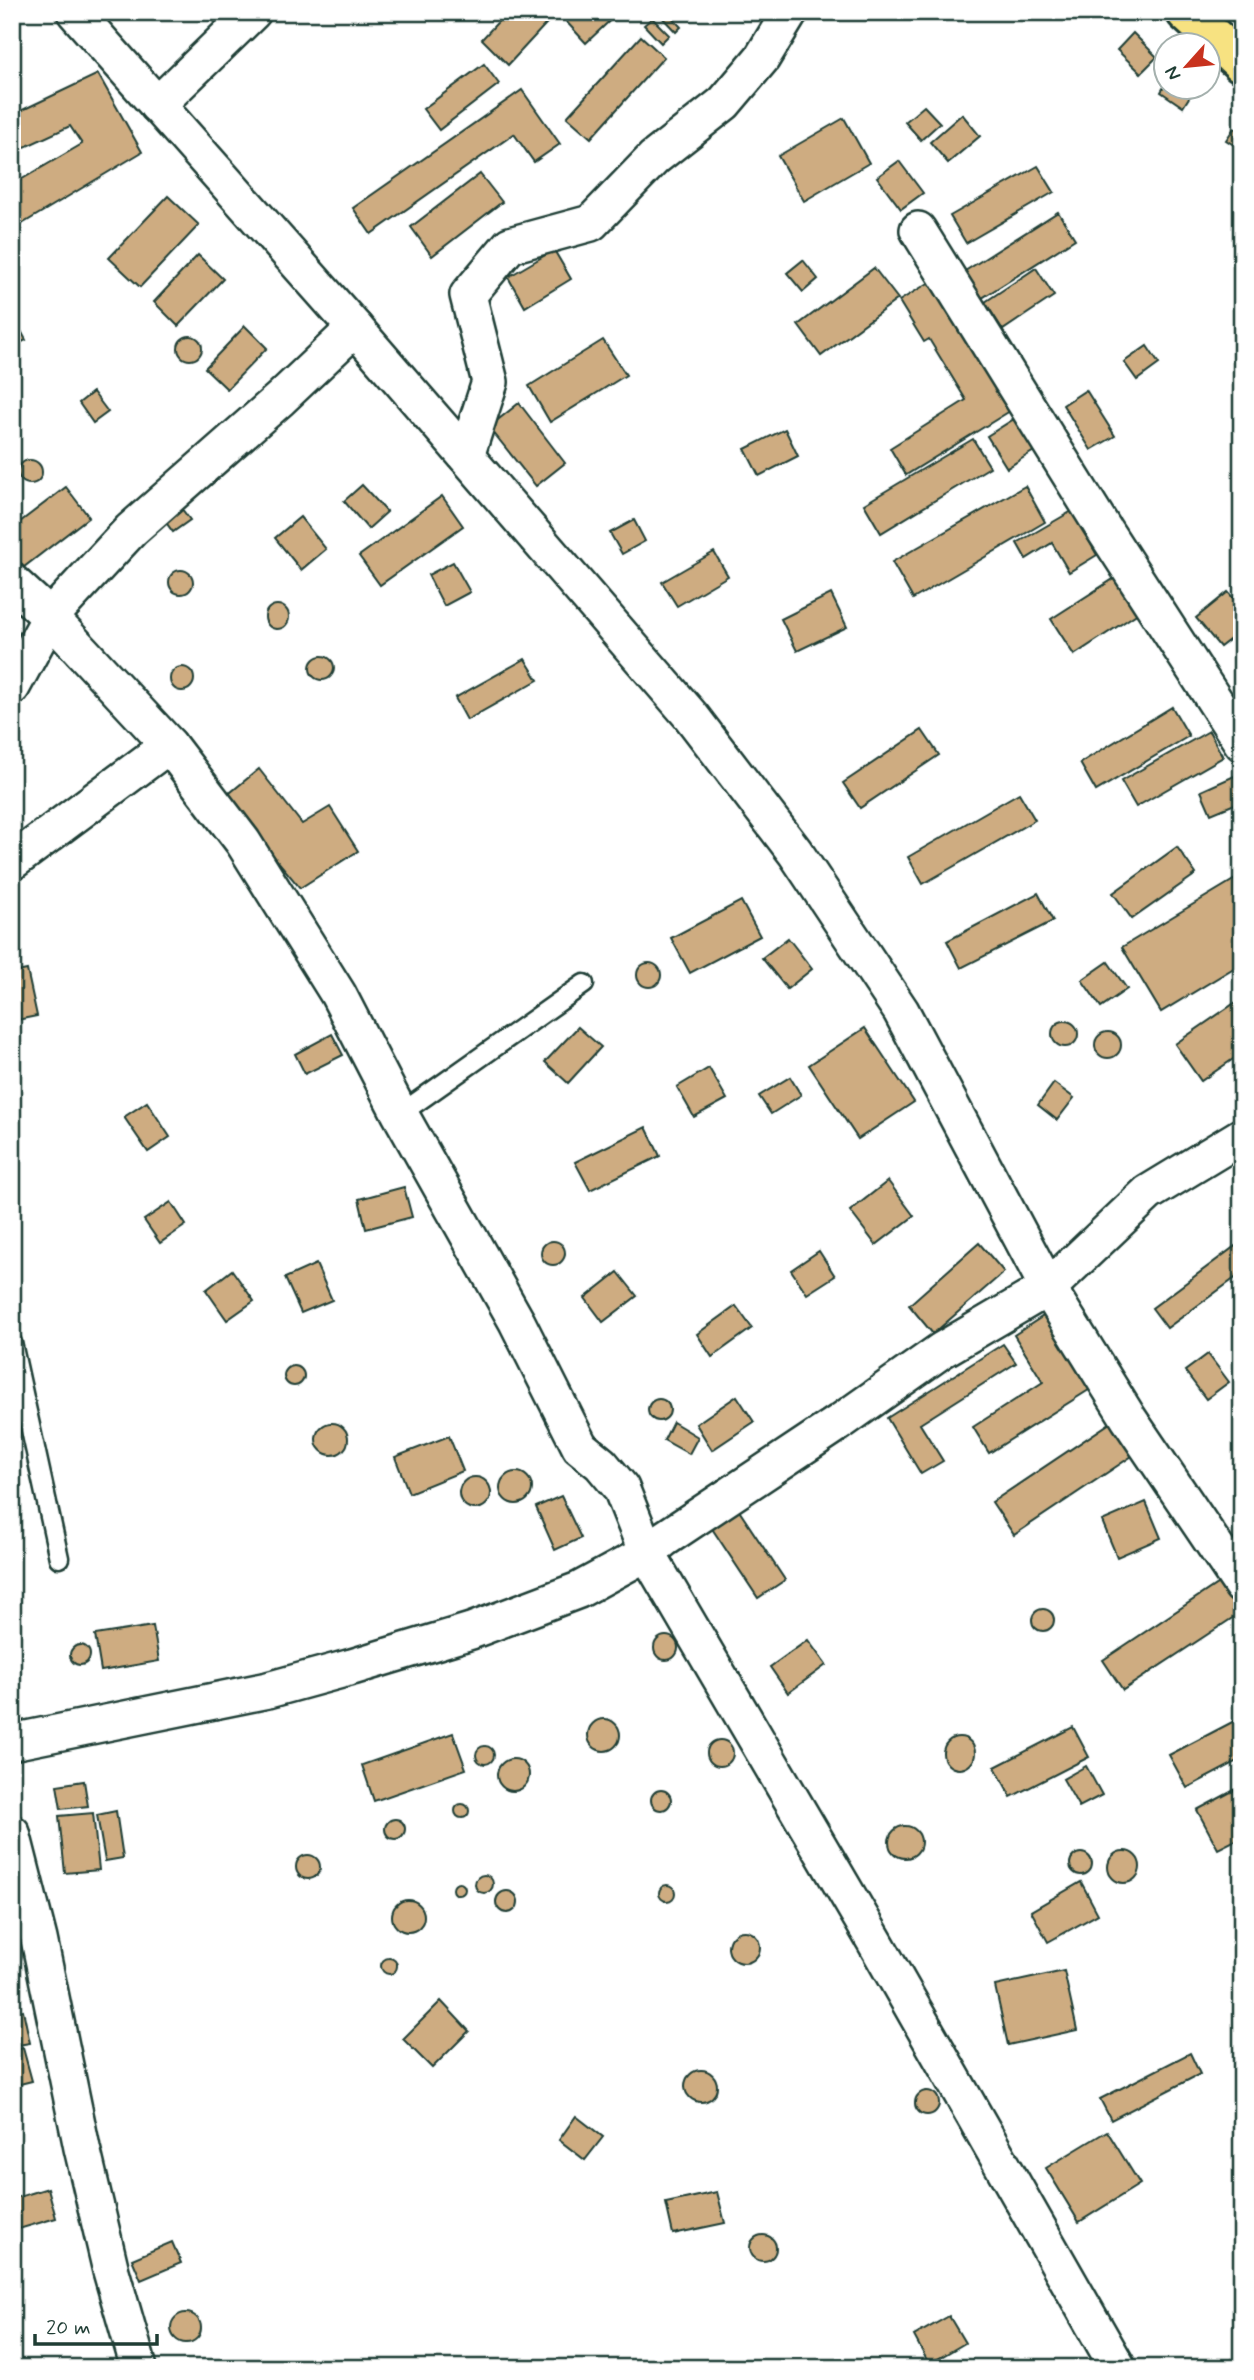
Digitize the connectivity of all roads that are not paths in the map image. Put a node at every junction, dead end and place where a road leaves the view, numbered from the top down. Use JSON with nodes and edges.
{"nodes":[{"id":1,"x":75,"y":12,"type":"edge"},
{"id":2,"x":253,"y":12,"type":"edge"},
{"id":3,"x":790,"y":12,"type":"edge"},
{"id":4,"x":1186,"y":12,"type":"edge"},
{"id":5,"x":1242,"y":63,"type":"edge"},
{"id":6,"x":157,"y":105,"type":"junction"},
{"id":7,"x":918,"y":230,"type":"dead end"},
{"id":8,"x":355,"y":328,"type":"junction"},
{"id":9,"x":466,"y":456,"type":"junction"},
{"id":10,"x":12,"y":582,"type":"edge"},
{"id":11,"x":50,"y":617,"type":"junction"},
{"id":12,"x":12,"y":687,"type":"edge"},
{"id":13,"x":1242,"y":743,"type":"edge"},
{"id":14,"x":169,"y":745,"type":"junction"},
{"id":15,"x":12,"y":862,"type":"edge"},
{"id":16,"x":584,"y":984,"type":"dead end"},
{"id":17,"x":400,"y":1114,"type":"junction"},
{"id":18,"x":1242,"y":1136,"type":"edge"},
{"id":19,"x":1048,"y":1288,"type":"junction"},
{"id":20,"x":12,"y":1343,"type":"edge"},
{"id":21,"x":647,"y":1553,"type":"junction"},
{"id":22,"x":59,"y":1559,"type":"dead end"},
{"id":23,"x":1242,"y":1586,"type":"edge"},
{"id":24,"x":12,"y":1742,"type":"edge"},
{"id":25,"x":12,"y":1833,"type":"edge"},
{"id":26,"x":139,"y":2368,"type":"edge"},
{"id":27,"x":1118,"y":2368,"type":"edge"}],
"edges":[{"from":1,"to":6,"type":"street"},
{"from":2,"to":6,"type":"street"},
{"from":3,"to":9,"type":"street"},
{"from":4,"to":5,"type":"highway"},
{"from":6,"to":8,"type":"street"},
{"from":7,"to":13,"type":"street"},
{"from":8,"to":9,"type":"street"},
{"from":8,"to":11,"type":"street"},
{"from":9,"to":19,"type":"street"},
{"from":10,"to":11,"type":"street"},
{"from":11,"to":12,"type":"street"},
{"from":11,"to":14,"type":"street"},
{"from":14,"to":15,"type":"street"},
{"from":14,"to":17,"type":"street"},
{"from":16,"to":17,"type":"lane"},
{"from":17,"to":21,"type":"street"},
{"from":18,"to":19,"type":"street"},
{"from":19,"to":21,"type":"street"},
{"from":19,"to":23,"type":"street"},
{"from":20,"to":22,"type":"lane"},
{"from":21,"to":24,"type":"street"},
{"from":21,"to":27,"type":"street"},
{"from":25,"to":26,"type":"street"}]}
